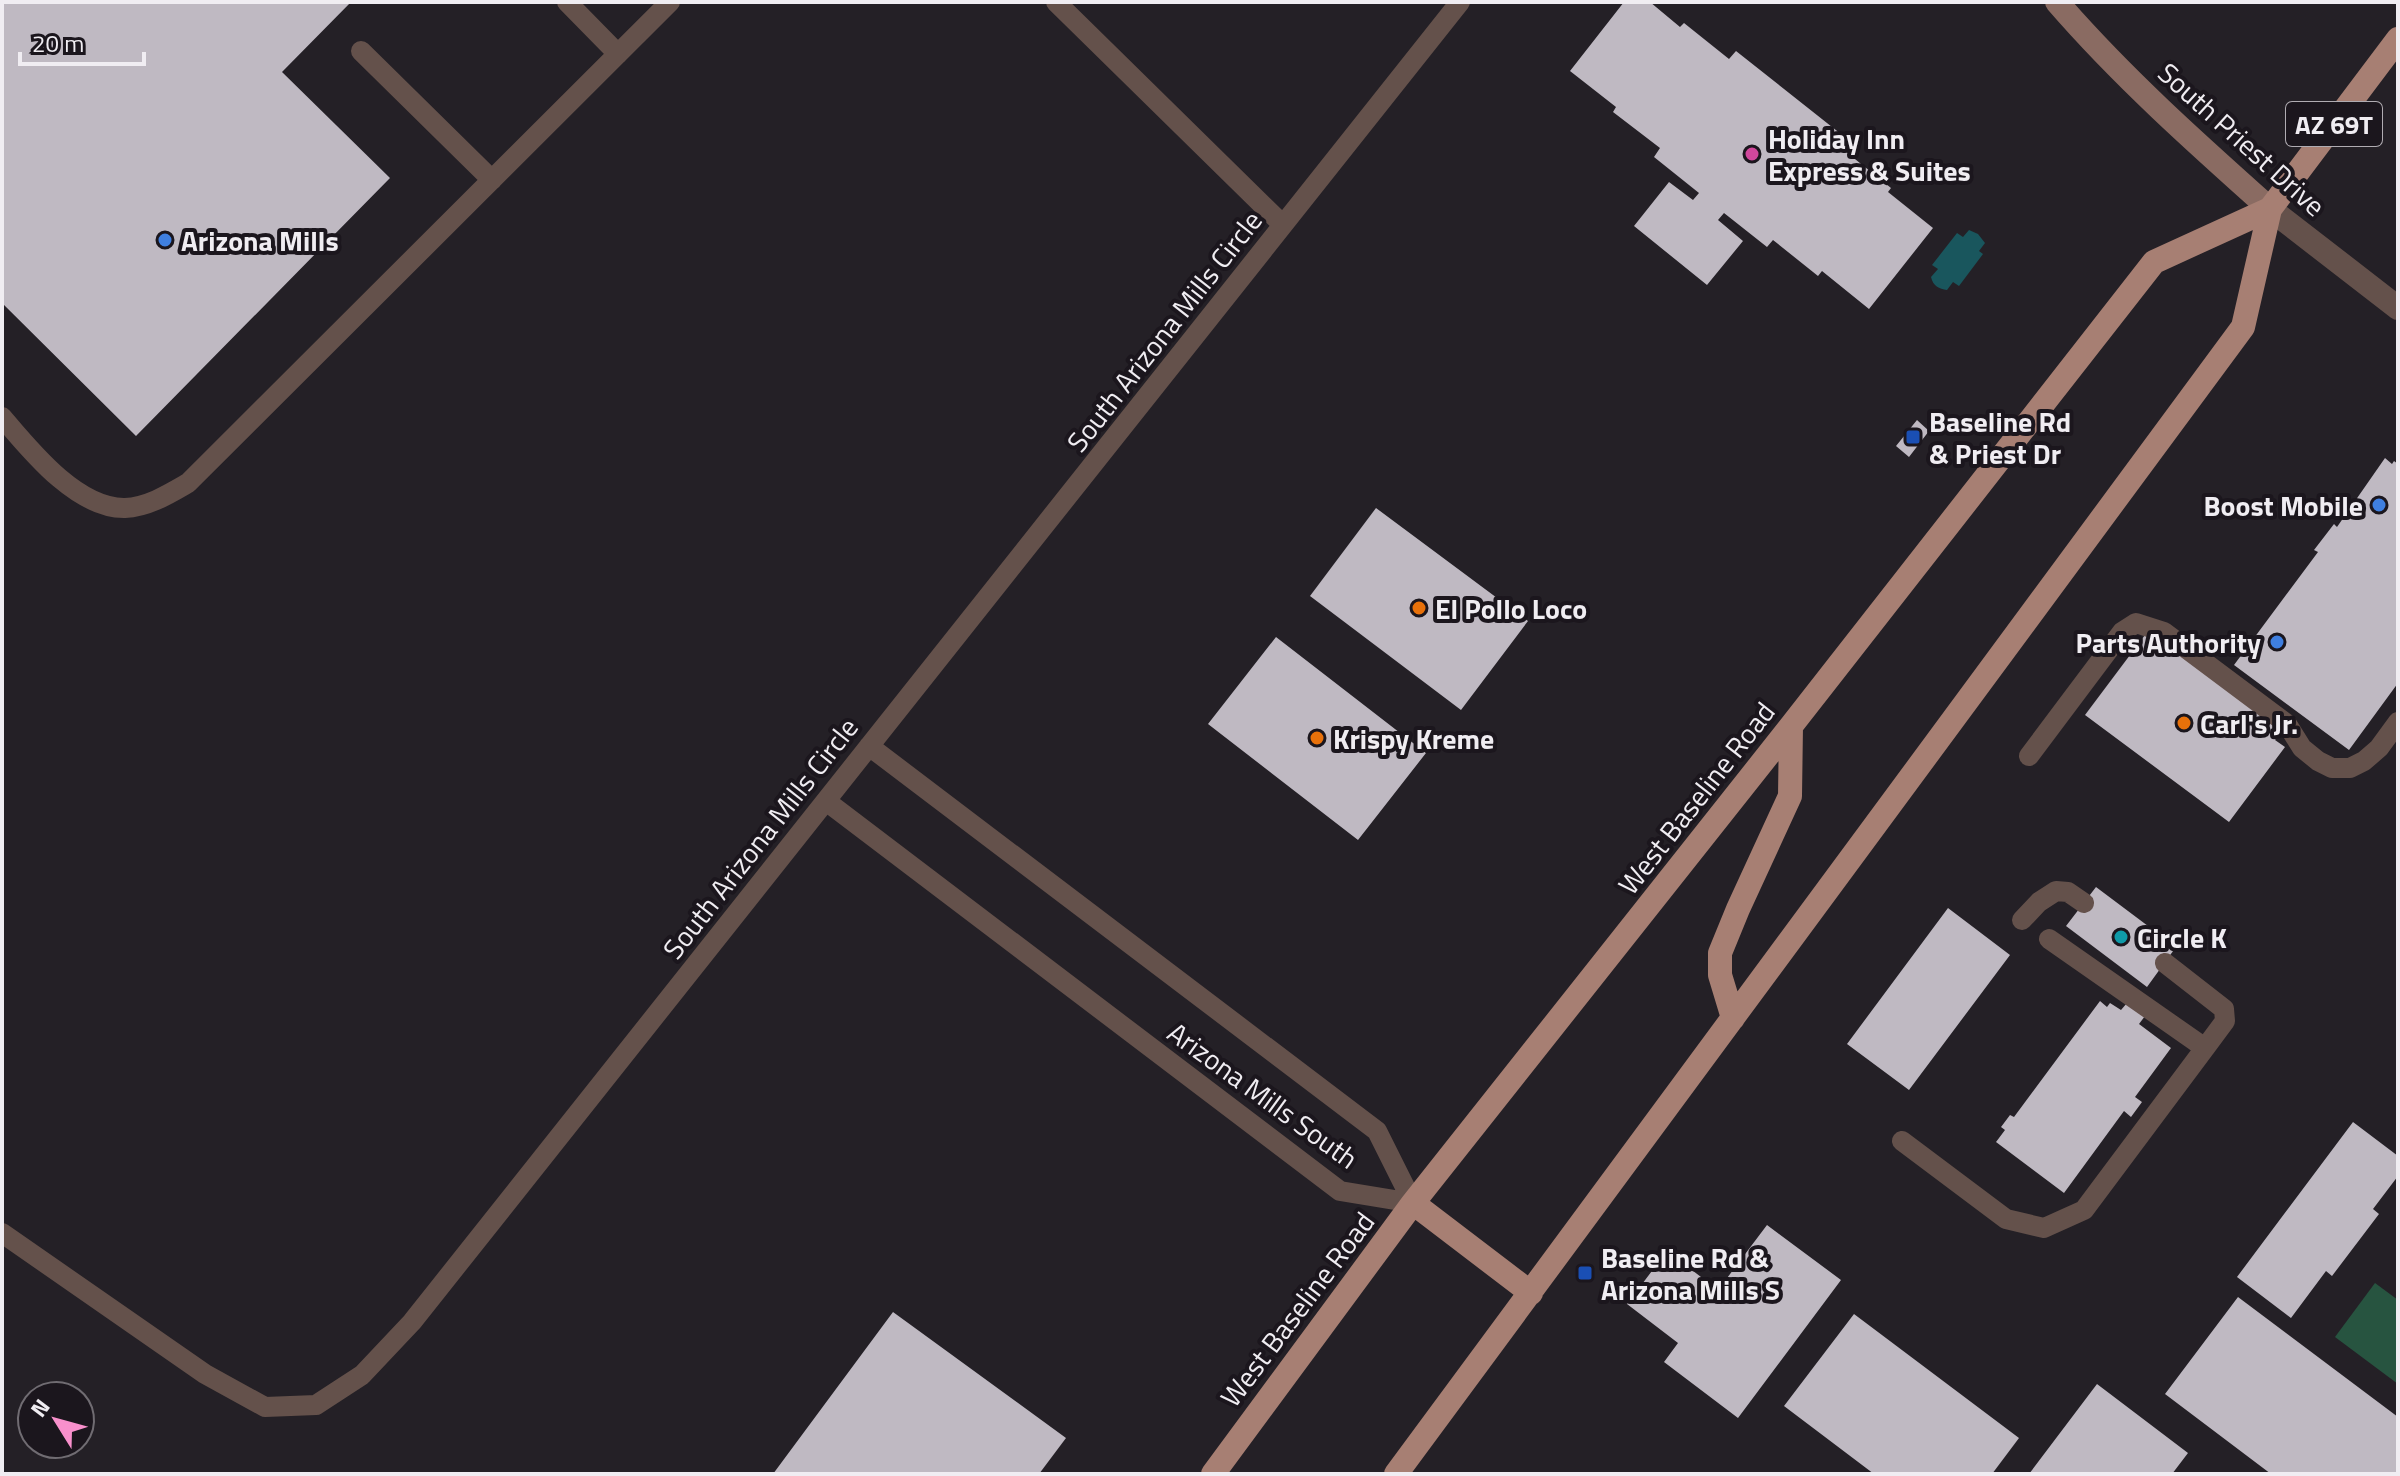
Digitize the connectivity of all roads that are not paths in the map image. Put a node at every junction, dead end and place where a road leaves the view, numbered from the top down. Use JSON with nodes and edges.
{"nodes":[{"id":1,"x":567,"y":2,"type":"edge"},
{"id":2,"x":670,"y":2,"type":"edge"},
{"id":3,"x":1056,"y":2,"type":"edge"},
{"id":4,"x":1460,"y":2,"type":"edge"},
{"id":5,"x":2057,"y":2,"type":"edge"},
{"id":6,"x":2398,"y":39,"type":"edge"},
{"id":7,"x":361,"y":51,"type":"dead end"},
{"id":8,"x":618,"y":54,"type":"junction"},
{"id":9,"x":492,"y":180,"type":"junction"},
{"id":10,"x":2270,"y":209,"type":"junction"},
{"id":11,"x":1283,"y":225,"type":"junction"},
{"id":12,"x":2398,"y":308,"type":"edge"},
{"id":13,"x":2,"y":417,"type":"edge"},
{"id":14,"x":2398,"y":722,"type":"edge"},
{"id":15,"x":1791,"y":726,"type":"junction"},
{"id":16,"x":869,"y":746,"type":"junction"},
{"id":17,"x":2029,"y":756,"type":"dead end"},
{"id":18,"x":826,"y":801,"type":"junction"},
{"id":19,"x":2084,"y":903,"type":"dead end"},
{"id":20,"x":2022,"y":920,"type":"dead end"},
{"id":21,"x":2049,"y":939,"type":"dead end"},
{"id":22,"x":2165,"y":963,"type":"dead end"},
{"id":23,"x":1733,"y":1018,"type":"junction"},
{"id":24,"x":2205,"y":1048,"type":"junction"},
{"id":25,"x":1902,"y":1141,"type":"dead end"},
{"id":26,"x":1413,"y":1203,"type":"junction"},
{"id":27,"x":2,"y":1233,"type":"edge"},
{"id":28,"x":1531,"y":1293,"type":"junction"},
{"id":29,"x":1213,"y":1474,"type":"edge"},
{"id":30,"x":1396,"y":1474,"type":"edge"}],
"edges":[{"from":1,"to":8,"type":"lane"},
{"from":2,"to":8,"type":"lane"},
{"from":3,"to":11,"type":"lane"},
{"from":4,"to":11,"type":"lane","name":"South Arizona Mills Circle"},
{"from":5,"to":10,"type":"main road","name":"South Priest Drive"},
{"from":6,"to":10,"type":"main road","name":"West Baseline Road","number":"AZ 69T"},
{"from":7,"to":9,"type":"lane"},
{"from":8,"to":9,"type":"lane"},
{"from":9,"to":13,"type":"lane"},
{"from":10,"to":12,"type":"street","name":"South Priest Drive"},
{"from":10,"to":15,"type":"main road","name":"West Baseline Road"},
{"from":10,"to":23,"type":"main road","name":"West Baseline Road"},
{"from":11,"to":16,"type":"lane","name":"South Arizona Mills Circle"},
{"from":14,"to":17,"type":"lane"},
{"from":15,"to":23,"type":"main road"},
{"from":15,"to":26,"type":"main road","name":"West Baseline Road"},
{"from":16,"to":18,"type":"lane","name":"South Arizona Mills Circle"},
{"from":16,"to":26,"type":"lane","name":"Arizona Mills South"},
{"from":18,"to":26,"type":"lane","name":"Arizona Mills South"},
{"from":18,"to":27,"type":"lane","name":"South Arizona Mills Circle"},
{"from":19,"to":20,"type":"lane"},
{"from":21,"to":24,"type":"lane"},
{"from":22,"to":24,"type":"lane"},
{"from":23,"to":28,"type":"main road","name":"West Baseline Road"},
{"from":24,"to":25,"type":"lane"},
{"from":26,"to":28,"type":"main road"},
{"from":26,"to":29,"type":"main road","name":"West Baseline Road"},
{"from":28,"to":30,"type":"main road","name":"West Baseline Road"}]}
